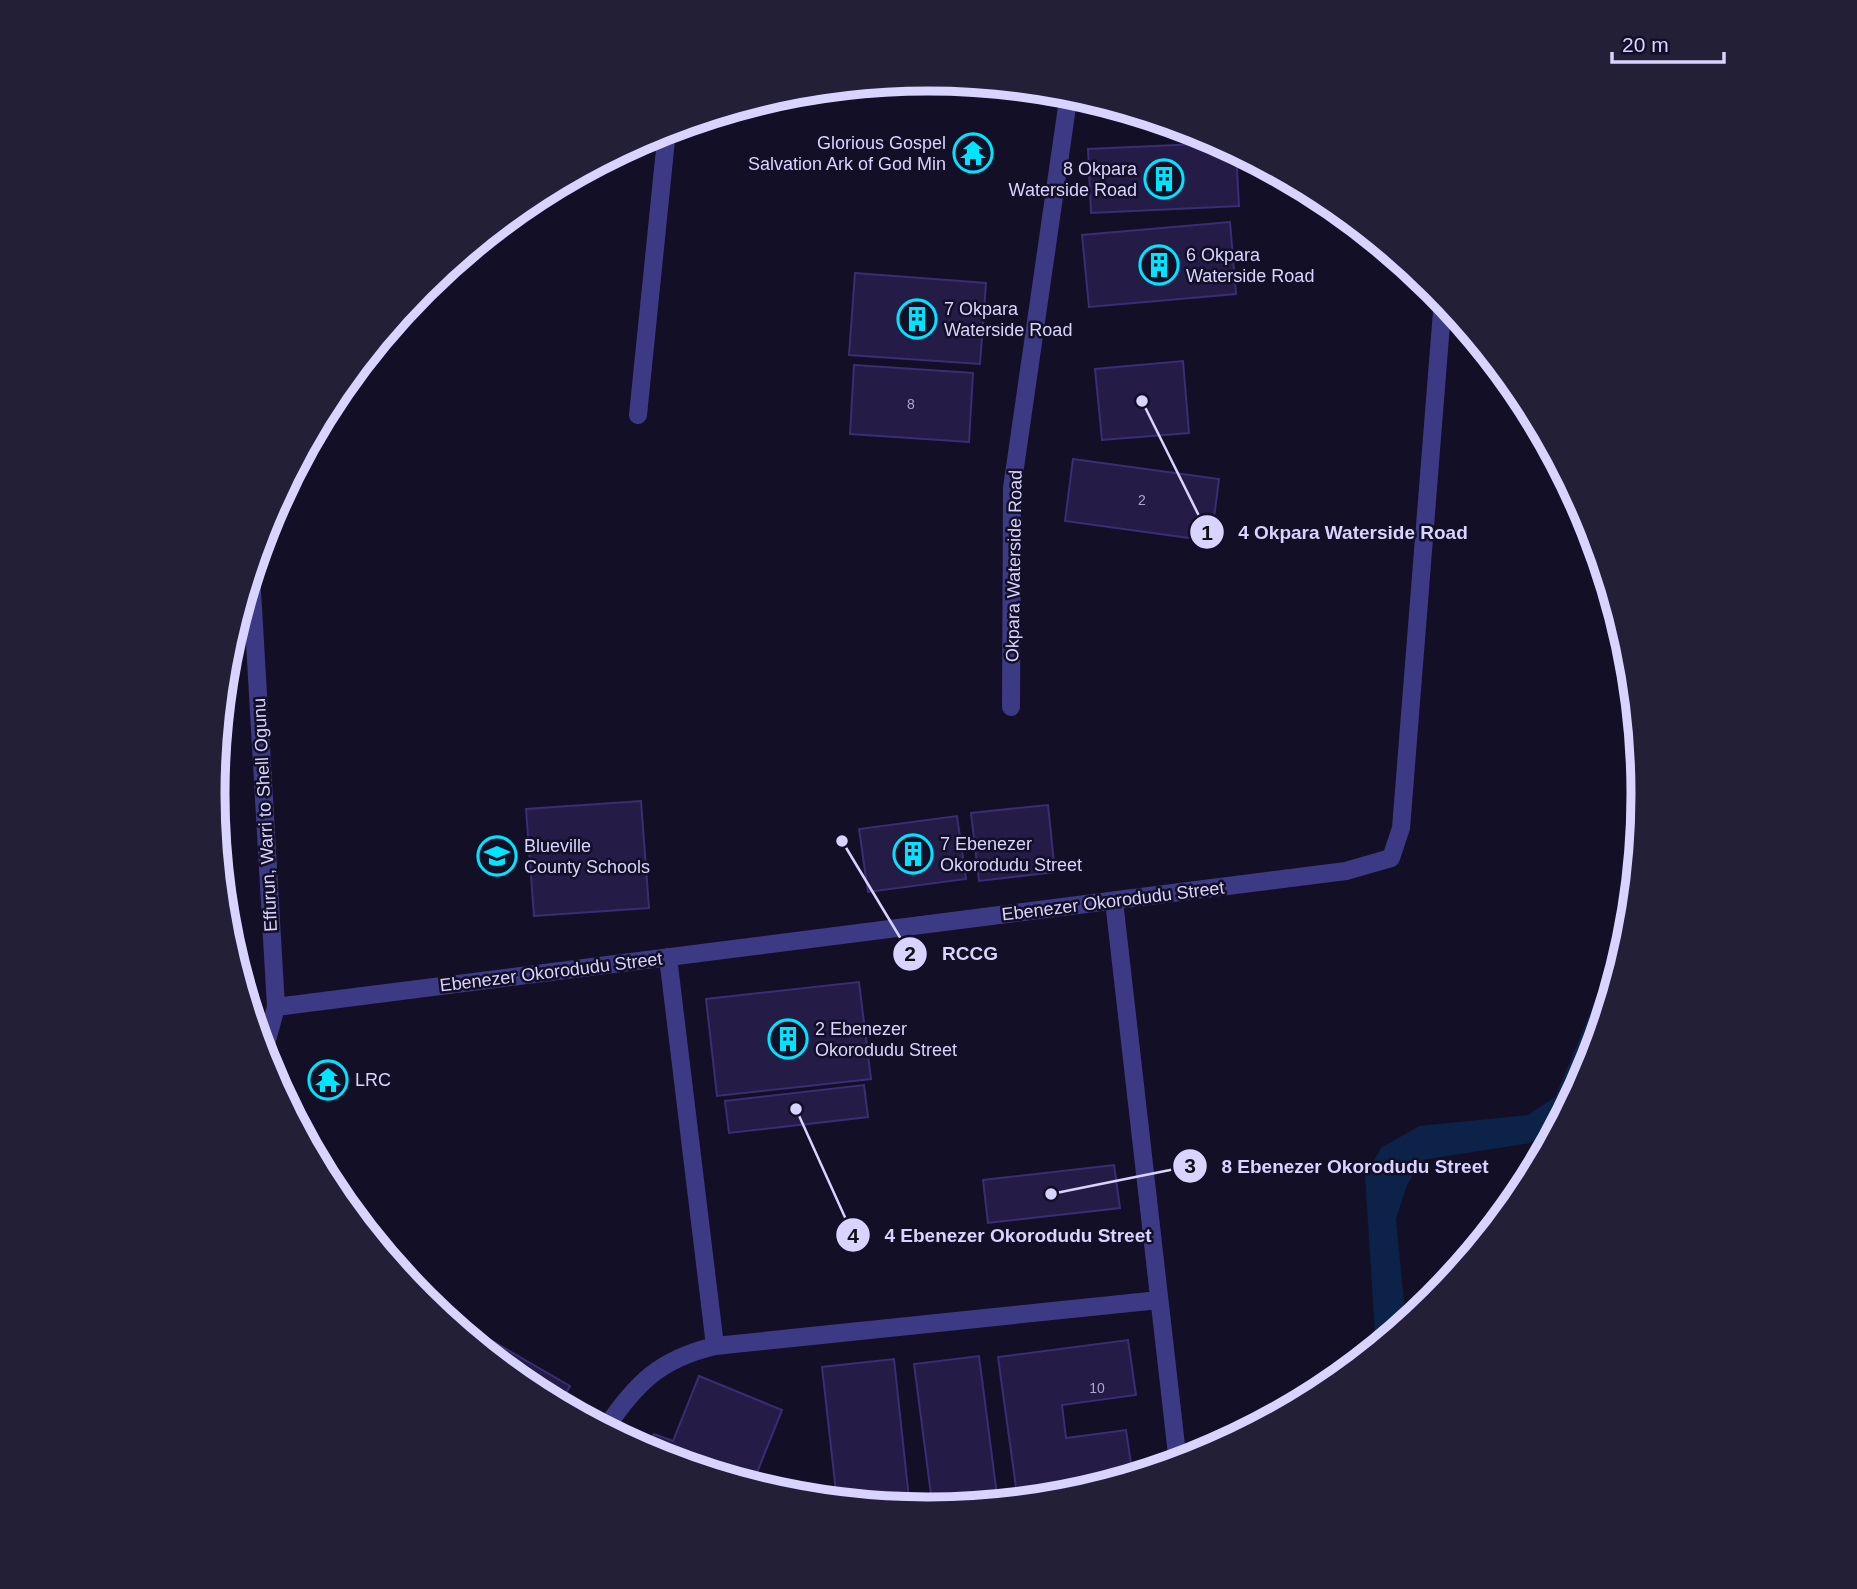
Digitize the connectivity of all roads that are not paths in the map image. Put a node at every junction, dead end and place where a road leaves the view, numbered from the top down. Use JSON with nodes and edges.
{"nodes":[{"id":1,"x":1067,"y":105,"type":"edge"},
{"id":2,"x":666,"y":142,"type":"edge"},
{"id":3,"x":1442,"y":314,"type":"edge"},
{"id":4,"x":638,"y":415,"type":"dead end"},
{"id":5,"x":248,"y":617,"type":"edge"},
{"id":6,"x":1011,"y":707,"type":"dead end"},
{"id":7,"x":1114,"y":901,"type":"junction"},
{"id":8,"x":668,"y":957,"type":"junction"},
{"id":9,"x":276,"y":1007,"type":"junction"},
{"id":10,"x":268,"y":1036,"type":"edge"},
{"id":11,"x":1159,"y":1300,"type":"junction"},
{"id":12,"x":715,"y":1346,"type":"junction"},
{"id":13,"x":610,"y":1421,"type":"edge"},
{"id":14,"x":1177,"y":1452,"type":"edge"}],
"edges":[{"from":1,"to":6,"type":"street","name":"Okpara Waterside Road"},
{"from":2,"to":4,"type":"street"},
{"from":3,"to":7,"type":"street","name":"Ebenezer Okorodudu Street"},
{"from":5,"to":9,"type":"street","name":"Effurun, Warri to Shell Ogunu"},
{"from":7,"to":8,"type":"street","name":"Ebenezer Okorodudu Street"},
{"from":7,"to":11,"type":"street"},
{"from":8,"to":9,"type":"street","name":"Ebenezer Okorodudu Street"},
{"from":8,"to":12,"type":"street"},
{"from":9,"to":10,"type":"street","name":"Effurun, Warri to Shell Ogunu"},
{"from":11,"to":12,"type":"street"},
{"from":11,"to":14,"type":"street"},
{"from":12,"to":13,"type":"street"}]}
